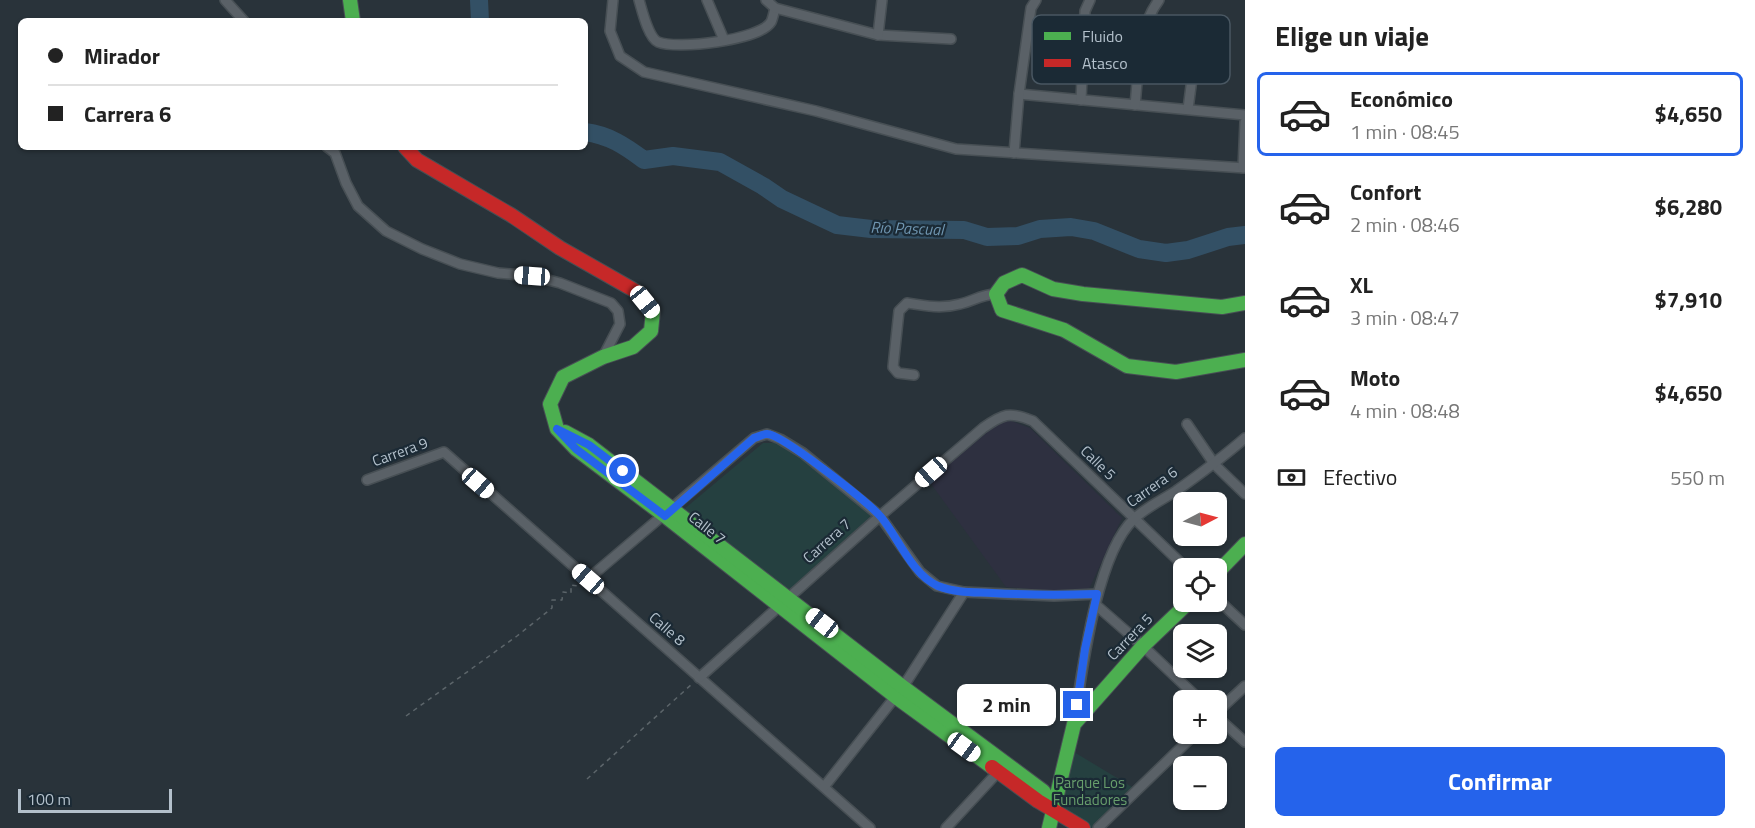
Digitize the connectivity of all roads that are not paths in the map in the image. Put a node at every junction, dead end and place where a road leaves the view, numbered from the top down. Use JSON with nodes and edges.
{"nodes":[{"id":1,"x":225,"y":0,"type":"edge"},
{"id":2,"x":350,"y":0,"type":"edge"},
{"id":3,"x":613,"y":0,"type":"edge"},
{"id":4,"x":639,"y":0,"type":"edge"},
{"id":5,"x":707,"y":0,"type":"edge"},
{"id":6,"x":766,"y":0,"type":"edge"},
{"id":7,"x":882,"y":0,"type":"edge"},
{"id":8,"x":1036,"y":0,"type":"edge"},
{"id":9,"x":1090,"y":0,"type":"edge"},
{"id":10,"x":1160,"y":0,"type":"edge"},
{"id":11,"x":775,"y":8,"type":"junction"},
{"id":12,"x":1085,"y":15,"type":"edge"},
{"id":13,"x":1149,"y":15,"type":"edge"},
{"id":14,"x":241,"y":18,"type":"edge"},
{"id":15,"x":353,"y":18,"type":"edge"},
{"id":16,"x":879,"y":35,"type":"junction"},
{"id":17,"x":951,"y":39,"type":"dead end"},
{"id":18,"x":724,"y":40,"type":"junction"},
{"id":19,"x":1082,"y":84,"type":"edge"},
{"id":20,"x":1137,"y":84,"type":"edge"},
{"id":21,"x":1191,"y":84,"type":"edge"},
{"id":22,"x":1019,"y":94,"type":"junction"},
{"id":23,"x":1081,"y":100,"type":"junction"},
{"id":24,"x":1135,"y":105,"type":"junction"},
{"id":25,"x":1188,"y":110,"type":"junction"},
{"id":26,"x":1245,"y":115,"type":"edge"},
{"id":27,"x":1245,"y":122,"type":"edge"},
{"id":28,"x":331,"y":150,"type":"edge"},
{"id":29,"x":408,"y":150,"type":"edge"},
{"id":30,"x":1014,"y":153,"type":"junction"},
{"id":31,"x":1244,"y":168,"type":"edge"},
{"id":32,"x":996,"y":294,"type":"junction"},
{"id":33,"x":1245,"y":303,"type":"edge"},
{"id":34,"x":603,"y":357,"type":"junction"},
{"id":35,"x":1245,"y":360,"type":"edge"},
{"id":36,"x":914,"y":375,"type":"dead end"},
{"id":37,"x":1010,"y":414,"type":"joint"},
{"id":38,"x":1187,"y":423,"type":"dead end"},
{"id":39,"x":1245,"y":438,"type":"edge"},
{"id":40,"x":444,"y":453,"type":"joint"},
{"id":41,"x":1215,"y":465,"type":"junction"},
{"id":42,"x":367,"y":480,"type":"dead end"},
{"id":43,"x":1245,"y":494,"type":"edge"},
{"id":44,"x":669,"y":512,"type":"junction"},
{"id":45,"x":880,"y":516,"type":"junction"},
{"id":46,"x":1134,"y":518,"type":"junction"},
{"id":47,"x":1245,"y":544,"type":"edge"},
{"id":48,"x":1176,"y":558,"type":"edge"},
{"id":49,"x":1227,"y":563,"type":"edge"},
{"id":50,"x":588,"y":579,"type":"junction"},
{"id":51,"x":964,"y":592,"type":"junction"},
{"id":52,"x":1097,"y":594,"type":"junction"},
{"id":53,"x":784,"y":602,"type":"junction"},
{"id":54,"x":1096,"y":605,"type":"junction"},
{"id":55,"x":1227,"y":608,"type":"edge"},
{"id":56,"x":1179,"y":612,"type":"edge"},
{"id":57,"x":1245,"y":625,"type":"edge"},
{"id":58,"x":1143,"y":646,"type":"junction"},
{"id":59,"x":699,"y":678,"type":"junction"},
{"id":60,"x":1245,"y":686,"type":"edge"},
{"id":61,"x":1189,"y":690,"type":"edge"},
{"id":62,"x":900,"y":692,"type":"junction"},
{"id":63,"x":1227,"y":703,"type":"edge"},
{"id":64,"x":1074,"y":723,"type":"junction"},
{"id":65,"x":1227,"y":725,"type":"edge"},
{"id":66,"x":1245,"y":742,"type":"edge"},
{"id":67,"x":1185,"y":744,"type":"edge"},
{"id":68,"x":998,"y":772,"type":"junction"},
{"id":69,"x":824,"y":787,"type":"junction"},
{"id":70,"x":1054,"y":809,"type":"junction"},
{"id":71,"x":870,"y":828,"type":"edge"},
{"id":72,"x":945,"y":828,"type":"edge"},
{"id":73,"x":1049,"y":828,"type":"edge"},
{"id":74,"x":1083,"y":828,"type":"edge"},
{"id":75,"x":1098,"y":828,"type":"edge"}],
"edges":[{"from":1,"to":14,"type":"street"},
{"from":2,"to":15,"type":"main road"},
{"from":3,"to":30,"type":"street"},
{"from":4,"to":18,"type":"street"},
{"from":5,"to":18,"type":"street"},
{"from":6,"to":11,"type":"street"},
{"from":7,"to":16,"type":"street"},
{"from":8,"to":22,"type":"street"},
{"from":9,"to":12,"type":"street"},
{"from":10,"to":13,"type":"street"},
{"from":11,"to":16,"type":"street"},
{"from":11,"to":18,"type":"street"},
{"from":16,"to":17,"type":"street"},
{"from":19,"to":23,"type":"street"},
{"from":20,"to":24,"type":"street"},
{"from":21,"to":25,"type":"street"},
{"from":22,"to":23,"type":"street"},
{"from":22,"to":30,"type":"street"},
{"from":23,"to":24,"type":"street"},
{"from":24,"to":25,"type":"street"},
{"from":25,"to":26,"type":"street"},
{"from":27,"to":31,"type":"street"},
{"from":28,"to":34,"type":"street"},
{"from":29,"to":34,"type":"main road"},
{"from":30,"to":31,"type":"street"},
{"from":32,"to":33,"type":"main road"},
{"from":32,"to":35,"type":"main road"},
{"from":32,"to":36,"type":"street"},
{"from":34,"to":44,"type":"main road","name":"Calle 7"},
{"from":37,"to":45,"type":"street","name":"Carrera 7"},
{"from":37,"to":46,"type":"street","name":"Calle 5"},
{"from":38,"to":41,"type":"street"},
{"from":39,"to":41,"type":"street","name":"Carrera 6"},
{"from":40,"to":42,"type":"street","name":"Carrera 9"},
{"from":40,"to":50,"type":"street","name":"Calle 8"},
{"from":41,"to":43,"type":"street"},
{"from":41,"to":46,"type":"street","name":"Carrera 6"},
{"from":44,"to":45,"type":"street"},
{"from":44,"to":50,"type":"street"},
{"from":44,"to":53,"type":"main road","name":"Calle 7"},
{"from":45,"to":51,"type":"street"},
{"from":45,"to":53,"type":"street","name":"Carrera 7"},
{"from":46,"to":48,"type":"street","name":"Calle 5"},
{"from":46,"to":52,"type":"street","name":"Carrera 6"},
{"from":47,"to":49,"type":"main road"},
{"from":50,"to":59,"type":"street","name":"Calle 8"},
{"from":51,"to":52,"type":"street"},
{"from":51,"to":62,"type":"street"},
{"from":52,"to":54,"type":"street","name":"Carrera 6"},
{"from":53,"to":59,"type":"street","name":"Carrera 7"},
{"from":53,"to":62,"type":"main road","name":"Calle 7"},
{"from":54,"to":58,"type":"street"},
{"from":54,"to":64,"type":"street","name":"Carrera 6"},
{"from":55,"to":57,"type":"street"},
{"from":56,"to":58,"type":"main road","name":"Carrera 5"},
{"from":58,"to":61,"type":"street"},
{"from":58,"to":64,"type":"main road","name":"Carrera 5"},
{"from":59,"to":69,"type":"street","name":"Calle 8"},
{"from":60,"to":63,"type":"street"},
{"from":62,"to":68,"type":"main road","name":"Calle 7"},
{"from":62,"to":69,"type":"street"},
{"from":62,"to":70,"type":"main road","name":"Calle 7"},
{"from":64,"to":70,"type":"main road","name":"Carrera 6"},
{"from":65,"to":66,"type":"street"},
{"from":67,"to":75,"type":"street"},
{"from":68,"to":70,"type":"main road","name":"Calle 7"},
{"from":68,"to":72,"type":"street"},
{"from":69,"to":71,"type":"street","name":"Calle 8"},
{"from":70,"to":73,"type":"main road","name":"Carrera 6"},
{"from":70,"to":74,"type":"main road","name":"Calle 7"}]}
